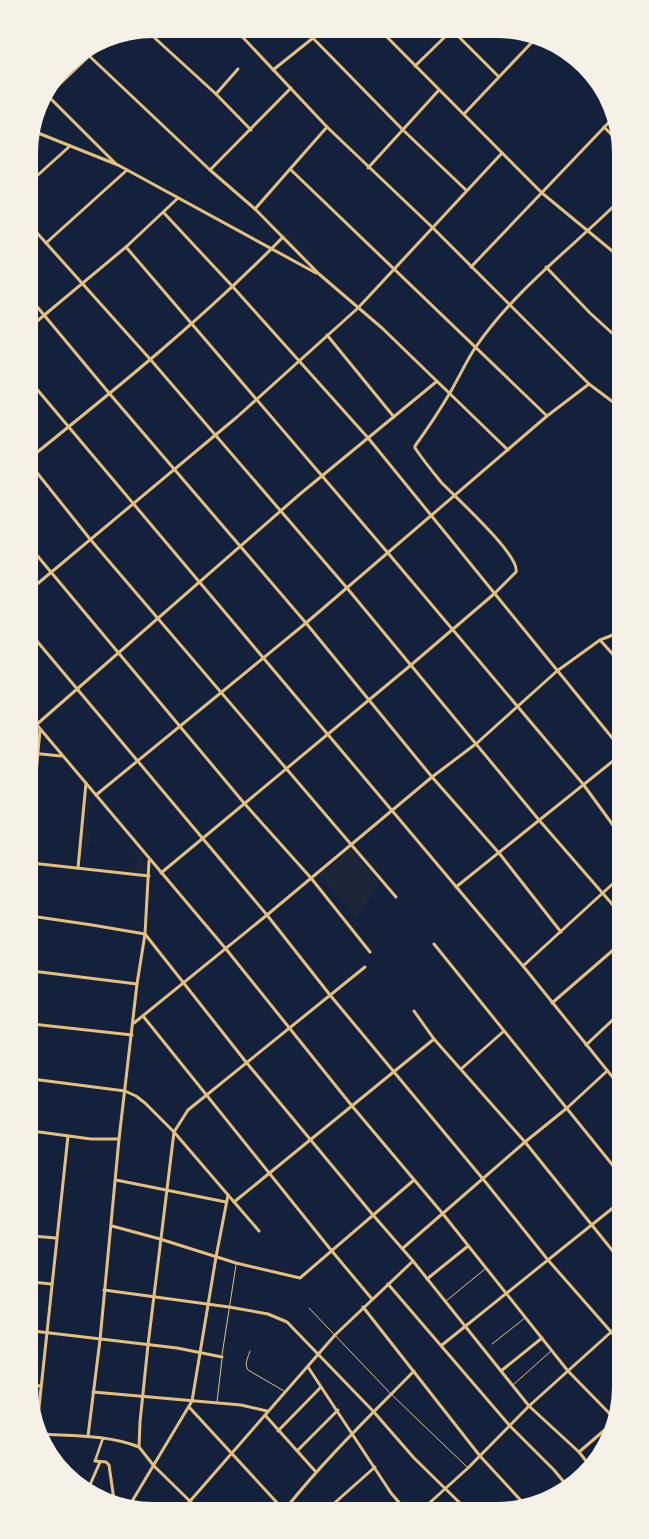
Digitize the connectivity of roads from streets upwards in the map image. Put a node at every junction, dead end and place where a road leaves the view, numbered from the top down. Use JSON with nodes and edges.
{"nodes":[{"id":1,"x":155,"y":38,"type":"edge"},
{"id":2,"x":243,"y":38,"type":"edge"},
{"id":3,"x":313,"y":38,"type":"joint"},
{"id":4,"x":388,"y":38,"type":"edge"},
{"id":5,"x":445,"y":38,"type":"edge"},
{"id":6,"x":459,"y":38,"type":"edge"},
{"id":7,"x":531,"y":43,"type":"edge"},
{"id":8,"x":89,"y":57,"type":"edge"},
{"id":9,"x":416,"y":66,"type":"junction"},
{"id":10,"x":238,"y":69,"type":"dead end"},
{"id":11,"x":273,"y":70,"type":"junction"},
{"id":12,"x":498,"y":76,"type":"junction"},
{"id":13,"x":291,"y":88,"type":"junction"},
{"id":14,"x":439,"y":90,"type":"junction"},
{"id":15,"x":216,"y":94,"type":"junction"},
{"id":16,"x":51,"y":99,"type":"edge"},
{"id":17,"x":464,"y":114,"type":"junction"},
{"id":18,"x":608,"y":123,"type":"edge"},
{"id":19,"x":327,"y":127,"type":"junction"},
{"id":20,"x":604,"y":127,"type":"junction"},
{"id":21,"x":251,"y":130,"type":"junction"},
{"id":22,"x":403,"y":130,"type":"junction"},
{"id":23,"x":39,"y":133,"type":"edge"},
{"id":24,"x":610,"y":133,"type":"edge"},
{"id":25,"x":70,"y":146,"type":"junction"},
{"id":26,"x":502,"y":153,"type":"junction"},
{"id":27,"x":118,"y":165,"type":"junction"},
{"id":28,"x":368,"y":168,"type":"junction"},
{"id":29,"x":290,"y":169,"type":"junction"},
{"id":30,"x":127,"y":170,"type":"junction"},
{"id":31,"x":210,"y":170,"type":"junction"},
{"id":32,"x":38,"y":175,"type":"edge"},
{"id":33,"x":466,"y":190,"type":"junction"},
{"id":34,"x":542,"y":193,"type":"junction"},
{"id":35,"x":178,"y":198,"type":"junction"},
{"id":36,"x":612,"y":208,"type":"edge"},
{"id":37,"x":255,"y":209,"type":"junction"},
{"id":38,"x":164,"y":213,"type":"junction"},
{"id":39,"x":432,"y":227,"type":"junction"},
{"id":40,"x":588,"y":232,"type":"junction"},
{"id":41,"x":38,"y":234,"type":"edge"},
{"id":42,"x":283,"y":237,"type":"junction"},
{"id":43,"x":46,"y":243,"type":"junction"},
{"id":44,"x":126,"y":247,"type":"junction"},
{"id":45,"x":271,"y":249,"type":"junction"},
{"id":46,"x":612,"y":252,"type":"edge"},
{"id":47,"x":471,"y":267,"type":"junction"},
{"id":48,"x":546,"y":267,"type":"junction"},
{"id":49,"x":393,"y":269,"type":"junction"},
{"id":50,"x":319,"y":274,"type":"junction"},
{"id":51,"x":82,"y":283,"type":"junction"},
{"id":52,"x":233,"y":286,"type":"junction"},
{"id":53,"x":510,"y":305,"type":"junction"},
{"id":54,"x":38,"y":306,"type":"edge"},
{"id":55,"x":358,"y":308,"type":"junction"},
{"id":56,"x":45,"y":314,"type":"junction"},
{"id":57,"x":38,"y":320,"type":"edge"},
{"id":58,"x":191,"y":323,"type":"junction"},
{"id":59,"x":612,"y":333,"type":"dead end"},
{"id":60,"x":327,"y":335,"type":"junction"},
{"id":61,"x":476,"y":348,"type":"junction"},
{"id":62,"x":150,"y":359,"type":"junction"},
{"id":63,"x":298,"y":361,"type":"junction"},
{"id":64,"x":436,"y":382,"type":"junction"},
{"id":65,"x":589,"y":384,"type":"junction"},
{"id":66,"x":38,"y":392,"type":"edge"},
{"id":67,"x":109,"y":393,"type":"junction"},
{"id":68,"x":449,"y":394,"type":"junction"},
{"id":69,"x":256,"y":400,"type":"junction"},
{"id":70,"x":612,"y":401,"type":"edge"},
{"id":71,"x":547,"y":416,"type":"junction"},
{"id":72,"x":394,"y":417,"type":"junction"},
{"id":73,"x":68,"y":428,"type":"junction"},
{"id":74,"x":215,"y":434,"type":"junction"},
{"id":75,"x":369,"y":439,"type":"junction"},
{"id":76,"x":508,"y":450,"type":"junction"},
{"id":77,"x":38,"y":452,"type":"edge"},
{"id":78,"x":174,"y":469,"type":"junction"},
{"id":79,"x":38,"y":474,"type":"edge"},
{"id":80,"x":321,"y":476,"type":"junction"},
{"id":81,"x":455,"y":496,"type":"junction"},
{"id":82,"x":133,"y":504,"type":"junction"},
{"id":83,"x":281,"y":511,"type":"junction"},
{"id":84,"x":432,"y":516,"type":"junction"},
{"id":85,"x":90,"y":540,"type":"junction"},
{"id":86,"x":241,"y":548,"type":"junction"},
{"id":87,"x":388,"y":553,"type":"junction"},
{"id":88,"x":38,"y":557,"type":"edge"},
{"id":89,"x":51,"y":573,"type":"junction"},
{"id":90,"x":200,"y":582,"type":"junction"},
{"id":91,"x":38,"y":584,"type":"edge"},
{"id":92,"x":347,"y":588,"type":"junction"},
{"id":93,"x":494,"y":594,"type":"junction"},
{"id":94,"x":157,"y":618,"type":"junction"},
{"id":95,"x":306,"y":623,"type":"junction"},
{"id":96,"x":452,"y":629,"type":"junction"},
{"id":97,"x":612,"y":635,"type":"edge"},
{"id":98,"x":600,"y":640,"type":"junction"},
{"id":99,"x":38,"y":643,"type":"edge"},
{"id":100,"x":118,"y":653,"type":"junction"},
{"id":101,"x":612,"y":653,"type":"edge"},
{"id":102,"x":263,"y":657,"type":"junction"},
{"id":103,"x":411,"y":665,"type":"junction"},
{"id":104,"x":557,"y":671,"type":"junction"},
{"id":105,"x":76,"y":688,"type":"junction"},
{"id":106,"x":221,"y":692,"type":"junction"},
{"id":107,"x":369,"y":700,"type":"junction"},
{"id":108,"x":517,"y":707,"type":"junction"},
{"id":109,"x":38,"y":723,"type":"edge"},
{"id":110,"x":181,"y":726,"type":"junction"},
{"id":111,"x":38,"y":728,"type":"edge"},
{"id":112,"x":40,"y":730,"type":"junction"},
{"id":113,"x":327,"y":734,"type":"junction"},
{"id":114,"x":612,"y":737,"type":"edge"},
{"id":115,"x":476,"y":743,"type":"junction"},
{"id":116,"x":38,"y":754,"type":"joint"},
{"id":117,"x":61,"y":756,"type":"junction"},
{"id":118,"x":138,"y":761,"type":"junction"},
{"id":119,"x":612,"y":762,"type":"edge"},
{"id":120,"x":286,"y":769,"type":"junction"},
{"id":121,"x":432,"y":777,"type":"junction"},
{"id":122,"x":86,"y":783,"type":"junction"},
{"id":123,"x":583,"y":784,"type":"junction"},
{"id":124,"x":96,"y":795,"type":"junction"},
{"id":125,"x":244,"y":803,"type":"junction"},
{"id":126,"x":392,"y":812,"type":"junction"},
{"id":127,"x":539,"y":820,"type":"junction"},
{"id":128,"x":611,"y":823,"type":"edge"},
{"id":129,"x":202,"y":838,"type":"junction"},
{"id":130,"x":352,"y":845,"type":"junction"},
{"id":131,"x":498,"y":853,"type":"junction"},
{"id":132,"x":149,"y":859,"type":"junction"},
{"id":133,"x":38,"y":864,"type":"edge"},
{"id":134,"x":78,"y":868,"type":"junction"},
{"id":135,"x":162,"y":873,"type":"junction"},
{"id":136,"x":149,"y":876,"type":"junction"},
{"id":137,"x":310,"y":878,"type":"junction"},
{"id":138,"x":611,"y":886,"type":"edge"},
{"id":139,"x":456,"y":887,"type":"junction"},
{"id":140,"x":604,"y":893,"type":"junction"},
{"id":141,"x":396,"y":897,"type":"dead end"},
{"id":142,"x":611,"y":903,"type":"edge"},
{"id":143,"x":267,"y":915,"type":"junction"},
{"id":144,"x":38,"y":917,"type":"edge"},
{"id":145,"x":561,"y":932,"type":"junction"},
{"id":146,"x":145,"y":934,"type":"junction"},
{"id":147,"x":434,"y":944,"type":"dead end"},
{"id":148,"x":226,"y":949,"type":"junction"},
{"id":149,"x":370,"y":952,"type":"dead end"},
{"id":150,"x":611,"y":953,"type":"edge"},
{"id":151,"x":522,"y":966,"type":"junction"},
{"id":152,"x":364,"y":967,"type":"dead end"},
{"id":153,"x":38,"y":972,"type":"edge"},
{"id":154,"x":184,"y":983,"type":"junction"},
{"id":155,"x":137,"y":984,"type":"junction"},
{"id":156,"x":330,"y":995,"type":"junction"},
{"id":157,"x":552,"y":1003,"type":"junction"},
{"id":158,"x":414,"y":1011,"type":"dead end"},
{"id":159,"x":142,"y":1016,"type":"junction"},
{"id":160,"x":611,"y":1021,"type":"edge"},
{"id":161,"x":134,"y":1023,"type":"junction"},
{"id":162,"x":38,"y":1025,"type":"edge"},
{"id":163,"x":289,"y":1027,"type":"junction"},
{"id":164,"x":504,"y":1031,"type":"junction"},
{"id":165,"x":132,"y":1035,"type":"junction"},
{"id":166,"x":434,"y":1039,"type":"junction"},
{"id":167,"x":586,"y":1045,"type":"junction"},
{"id":168,"x":246,"y":1062,"type":"junction"},
{"id":169,"x":461,"y":1069,"type":"junction"},
{"id":170,"x":607,"y":1071,"type":"junction"},
{"id":171,"x":394,"y":1072,"type":"junction"},
{"id":172,"x":611,"y":1076,"type":"edge"},
{"id":173,"x":38,"y":1080,"type":"edge"},
{"id":174,"x":125,"y":1091,"type":"junction"},
{"id":175,"x":206,"y":1094,"type":"junction"},
{"id":176,"x":352,"y":1106,"type":"junction"},
{"id":177,"x":566,"y":1108,"type":"junction"},
{"id":178,"x":38,"y":1132,"type":"edge"},
{"id":179,"x":174,"y":1132,"type":"junction"},
{"id":180,"x":68,"y":1136,"type":"junction"},
{"id":181,"x":119,"y":1139,"type":"junction"},
{"id":182,"x":311,"y":1140,"type":"junction"},
{"id":183,"x":525,"y":1142,"type":"junction"},
{"id":184,"x":611,"y":1163,"type":"edge"},
{"id":185,"x":270,"y":1173,"type":"junction"},
{"id":186,"x":483,"y":1179,"type":"junction"},
{"id":187,"x":116,"y":1180,"type":"junction"},
{"id":188,"x":414,"y":1180,"type":"junction"},
{"id":189,"x":167,"y":1189,"type":"junction"},
{"id":190,"x":228,"y":1195,"type":"junction"},
{"id":191,"x":226,"y":1202,"type":"junction"},
{"id":192,"x":234,"y":1202,"type":"junction"},
{"id":193,"x":611,"y":1209,"type":"edge"},
{"id":194,"x":443,"y":1214,"type":"junction"},
{"id":195,"x":373,"y":1215,"type":"junction"},
{"id":196,"x":112,"y":1226,"type":"junction"},
{"id":197,"x":591,"y":1226,"type":"junction"},
{"id":198,"x":259,"y":1231,"type":"dead end"},
{"id":199,"x":38,"y":1236,"type":"edge"},
{"id":200,"x":56,"y":1238,"type":"junction"},
{"id":201,"x":160,"y":1239,"type":"junction"},
{"id":202,"x":468,"y":1246,"type":"junction"},
{"id":203,"x":402,"y":1248,"type":"junction"},
{"id":204,"x":331,"y":1250,"type":"junction"},
{"id":205,"x":611,"y":1250,"type":"edge"},
{"id":206,"x":216,"y":1257,"type":"junction"},
{"id":207,"x":413,"y":1260,"type":"junction"},
{"id":208,"x":548,"y":1260,"type":"junction"},
{"id":209,"x":428,"y":1279,"type":"junction"},
{"id":210,"x":38,"y":1283,"type":"edge"},
{"id":211,"x":51,"y":1284,"type":"junction"},
{"id":212,"x":388,"y":1284,"type":"junction"},
{"id":213,"x":104,"y":1290,"type":"junction"},
{"id":214,"x":506,"y":1293,"type":"junction"},
{"id":215,"x":154,"y":1297,"type":"junction"},
{"id":216,"x":372,"y":1299,"type":"junction"},
{"id":217,"x":208,"y":1304,"type":"junction"},
{"id":218,"x":363,"y":1307,"type":"junction"},
{"id":219,"x":465,"y":1326,"type":"junction"},
{"id":220,"x":38,"y":1332,"type":"edge"},
{"id":221,"x":611,"y":1332,"type":"joint"},
{"id":222,"x":47,"y":1333,"type":"junction"},
{"id":223,"x":542,"y":1338,"type":"junction"},
{"id":224,"x":100,"y":1340,"type":"junction"},
{"id":225,"x":148,"y":1345,"type":"junction"},
{"id":226,"x":442,"y":1345,"type":"junction"},
{"id":227,"x":201,"y":1352,"type":"junction"},
{"id":228,"x":318,"y":1355,"type":"junction"},
{"id":229,"x":222,"y":1357,"type":"road end"},
{"id":230,"x":308,"y":1367,"type":"junction"},
{"id":231,"x":414,"y":1371,"type":"junction"},
{"id":232,"x":500,"y":1371,"type":"junction"},
{"id":233,"x":568,"y":1371,"type":"junction"},
{"id":234,"x":40,"y":1386,"type":"joint"},
{"id":235,"x":321,"y":1387,"type":"junction"},
{"id":236,"x":93,"y":1392,"type":"junction"},
{"id":237,"x":143,"y":1397,"type":"junction"},
{"id":238,"x":192,"y":1401,"type":"junction"},
{"id":239,"x":39,"y":1405,"type":"edge"},
{"id":240,"x":529,"y":1406,"type":"junction"},
{"id":241,"x":189,"y":1407,"type":"junction"},
{"id":242,"x":338,"y":1410,"type":"junction"},
{"id":243,"x":268,"y":1411,"type":"junction"},
{"id":244,"x":373,"y":1411,"type":"junction"},
{"id":245,"x":609,"y":1412,"type":"edge"},
{"id":246,"x":265,"y":1415,"type":"junction"},
{"id":247,"x":510,"y":1426,"type":"junction"},
{"id":248,"x":278,"y":1431,"type":"junction"},
{"id":249,"x":603,"y":1432,"type":"edge"},
{"id":250,"x":352,"y":1433,"type":"junction"},
{"id":251,"x":48,"y":1434,"type":"edge"},
{"id":252,"x":88,"y":1436,"type":"junction"},
{"id":253,"x":103,"y":1438,"type":"junction"},
{"id":254,"x":139,"y":1447,"type":"junction"},
{"id":255,"x":297,"y":1451,"type":"junction"},
{"id":256,"x":579,"y":1452,"type":"junction"},
{"id":257,"x":231,"y":1454,"type":"junction"},
{"id":258,"x":480,"y":1456,"type":"junction"},
{"id":259,"x":585,"y":1460,"type":"edge"},
{"id":260,"x":95,"y":1461,"type":"joint"},
{"id":261,"x":100,"y":1462,"type":"junction"},
{"id":262,"x":154,"y":1466,"type":"junction"},
{"id":263,"x":375,"y":1467,"type":"junction"},
{"id":264,"x":316,"y":1472,"type":"junction"},
{"id":265,"x":562,"y":1480,"type":"edge"},
{"id":266,"x":91,"y":1483,"type":"edge"},
{"id":267,"x":446,"y":1490,"type":"junction"},
{"id":268,"x":113,"y":1494,"type":"edge"},
{"id":269,"x":133,"y":1499,"type":"edge"},
{"id":270,"x":520,"y":1499,"type":"edge"},
{"id":271,"x":190,"y":1501,"type":"joint"},
{"id":272,"x":277,"y":1502,"type":"edge"},
{"id":273,"x":291,"y":1502,"type":"edge"},
{"id":274,"x":336,"y":1502,"type":"edge"},
{"id":275,"x":400,"y":1502,"type":"edge"},
{"id":276,"x":432,"y":1502,"type":"edge"},
{"id":277,"x":459,"y":1502,"type":"edge"}],
"edges":[{"from":1,"to":15,"type":"street"},
{"from":2,"to":11,"type":"street"},
{"from":3,"to":11,"type":"street"},
{"from":3,"to":22,"type":"street"},
{"from":4,"to":9,"type":"street"},
{"from":5,"to":9,"type":"street"},
{"from":6,"to":12,"type":"street"},
{"from":7,"to":12,"type":"street"},
{"from":8,"to":31,"type":"street"},
{"from":9,"to":14,"type":"street"},
{"from":10,"to":15,"type":"street"},
{"from":11,"to":13,"type":"street"},
{"from":12,"to":17,"type":"street"},
{"from":13,"to":19,"type":"street"},
{"from":13,"to":21,"type":"street"},
{"from":14,"to":17,"type":"street"},
{"from":14,"to":22,"type":"street"},
{"from":15,"to":21,"type":"street"},
{"from":16,"to":27,"type":"street"},
{"from":17,"to":26,"type":"street"},
{"from":18,"to":20,"type":"street"},
{"from":19,"to":28,"type":"street"},
{"from":19,"to":29,"type":"street"},
{"from":20,"to":24,"type":"street"},
{"from":20,"to":34,"type":"street"},
{"from":21,"to":31,"type":"street"},
{"from":22,"to":28,"type":"street"},
{"from":22,"to":33,"type":"street"},
{"from":23,"to":25,"type":"street"},
{"from":25,"to":27,"type":"street"},
{"from":25,"to":32,"type":"street"},
{"from":26,"to":33,"type":"street"},
{"from":26,"to":34,"type":"street"},
{"from":27,"to":30,"type":"street"},
{"from":28,"to":39,"type":"street"},
{"from":29,"to":37,"type":"street"},
{"from":29,"to":49,"type":"street"},
{"from":30,"to":35,"type":"street"},
{"from":30,"to":43,"type":"street"},
{"from":31,"to":37,"type":"street"},
{"from":33,"to":39,"type":"street"},
{"from":34,"to":40,"type":"street"},
{"from":34,"to":47,"type":"street"},
{"from":35,"to":38,"type":"street"},
{"from":35,"to":45,"type":"street"},
{"from":36,"to":40,"type":"street"},
{"from":37,"to":42,"type":"street"},
{"from":38,"to":44,"type":"street"},
{"from":38,"to":52,"type":"street"},
{"from":39,"to":47,"type":"street"},
{"from":39,"to":49,"type":"street"},
{"from":40,"to":46,"type":"street"},
{"from":40,"to":48,"type":"street"},
{"from":41,"to":43,"type":"street"},
{"from":42,"to":45,"type":"street"},
{"from":42,"to":50,"type":"street"},
{"from":43,"to":51,"type":"street"},
{"from":44,"to":51,"type":"street"},
{"from":44,"to":58,"type":"street"},
{"from":45,"to":50,"type":"street"},
{"from":45,"to":52,"type":"street"},
{"from":47,"to":53,"type":"street"},
{"from":48,"to":53,"type":"street"},
{"from":48,"to":59,"type":"street"},
{"from":49,"to":55,"type":"street"},
{"from":49,"to":61,"type":"street"},
{"from":50,"to":55,"type":"street"},
{"from":51,"to":56,"type":"street"},
{"from":51,"to":62,"type":"street"},
{"from":52,"to":58,"type":"street"},
{"from":52,"to":63,"type":"street"},
{"from":53,"to":61,"type":"street"},
{"from":53,"to":65,"type":"street"},
{"from":54,"to":56,"type":"street"},
{"from":55,"to":60,"type":"street"},
{"from":55,"to":64,"type":"street"},
{"from":56,"to":57,"type":"street"},
{"from":56,"to":67,"type":"street"},
{"from":58,"to":62,"type":"street"},
{"from":58,"to":69,"type":"street"},
{"from":60,"to":63,"type":"street"},
{"from":60,"to":72,"type":"street"},
{"from":61,"to":68,"type":"street"},
{"from":61,"to":71,"type":"street"},
{"from":62,"to":67,"type":"street"},
{"from":62,"to":74,"type":"street"},
{"from":63,"to":69,"type":"street"},
{"from":63,"to":75,"type":"street"},
{"from":64,"to":68,"type":"street"},
{"from":64,"to":72,"type":"street"},
{"from":65,"to":70,"type":"street"},
{"from":65,"to":71,"type":"street"},
{"from":66,"to":73,"type":"street"},
{"from":67,"to":73,"type":"street"},
{"from":67,"to":78,"type":"street"},
{"from":68,"to":76,"type":"street"},
{"from":68,"to":81,"type":"street"},
{"from":69,"to":74,"type":"street"},
{"from":69,"to":80,"type":"street"},
{"from":71,"to":76,"type":"street"},
{"from":72,"to":75,"type":"street"},
{"from":73,"to":77,"type":"street"},
{"from":73,"to":82,"type":"street"},
{"from":74,"to":78,"type":"street"},
{"from":74,"to":83,"type":"street"},
{"from":75,"to":80,"type":"street"},
{"from":75,"to":84,"type":"street"},
{"from":76,"to":81,"type":"street"},
{"from":78,"to":82,"type":"street"},
{"from":78,"to":86,"type":"street"},
{"from":79,"to":85,"type":"street"},
{"from":80,"to":83,"type":"street"},
{"from":80,"to":87,"type":"street"},
{"from":81,"to":84,"type":"street"},
{"from":81,"to":93,"type":"street"},
{"from":82,"to":85,"type":"street"},
{"from":82,"to":90,"type":"street"},
{"from":83,"to":86,"type":"street"},
{"from":83,"to":92,"type":"street"},
{"from":84,"to":87,"type":"street"},
{"from":84,"to":93,"type":"street"},
{"from":85,"to":89,"type":"street"},
{"from":85,"to":94,"type":"street"},
{"from":86,"to":90,"type":"street"},
{"from":86,"to":95,"type":"street"},
{"from":87,"to":92,"type":"street"},
{"from":87,"to":96,"type":"street"},
{"from":88,"to":89,"type":"street"},
{"from":89,"to":91,"type":"street"},
{"from":89,"to":100,"type":"street"},
{"from":90,"to":94,"type":"street"},
{"from":90,"to":102,"type":"street"},
{"from":92,"to":95,"type":"street"},
{"from":92,"to":103,"type":"street"},
{"from":93,"to":96,"type":"street"},
{"from":93,"to":104,"type":"street"},
{"from":94,"to":100,"type":"street"},
{"from":94,"to":106,"type":"street"},
{"from":95,"to":102,"type":"street"},
{"from":95,"to":107,"type":"street"},
{"from":96,"to":103,"type":"street"},
{"from":96,"to":108,"type":"street"},
{"from":97,"to":98,"type":"street"},
{"from":98,"to":101,"type":"street"},
{"from":98,"to":104,"type":"street"},
{"from":99,"to":105,"type":"street"},
{"from":100,"to":105,"type":"street"},
{"from":100,"to":110,"type":"street"},
{"from":102,"to":106,"type":"street"},
{"from":102,"to":113,"type":"street"},
{"from":103,"to":107,"type":"street"},
{"from":103,"to":115,"type":"street"},
{"from":104,"to":108,"type":"street"},
{"from":104,"to":114,"type":"street"},
{"from":105,"to":109,"type":"street"},
{"from":105,"to":118,"type":"street"},
{"from":106,"to":110,"type":"street"},
{"from":106,"to":120,"type":"street"},
{"from":107,"to":113,"type":"street"},
{"from":107,"to":121,"type":"street"},
{"from":108,"to":115,"type":"street"},
{"from":108,"to":123,"type":"street"},
{"from":110,"to":118,"type":"street"},
{"from":110,"to":125,"type":"street"},
{"from":111,"to":112,"type":"street"},
{"from":112,"to":116,"type":"street"},
{"from":112,"to":117,"type":"street"},
{"from":113,"to":120,"type":"street"},
{"from":113,"to":126,"type":"street"},
{"from":115,"to":121,"type":"street"},
{"from":115,"to":127,"type":"street"},
{"from":116,"to":117,"type":"street"},
{"from":117,"to":122,"type":"street"},
{"from":118,"to":124,"type":"street"},
{"from":118,"to":129,"type":"street"},
{"from":119,"to":123,"type":"street"},
{"from":120,"to":125,"type":"street"},
{"from":120,"to":130,"type":"street"},
{"from":121,"to":126,"type":"street"},
{"from":121,"to":131,"type":"street"},
{"from":122,"to":124,"type":"street"},
{"from":122,"to":134,"type":"street"},
{"from":123,"to":127,"type":"street"},
{"from":123,"to":128,"type":"street"},
{"from":124,"to":132,"type":"street"},
{"from":125,"to":129,"type":"street"},
{"from":125,"to":137,"type":"street"},
{"from":126,"to":130,"type":"street"},
{"from":126,"to":139,"type":"street"},
{"from":127,"to":131,"type":"street"},
{"from":127,"to":140,"type":"street"},
{"from":129,"to":135,"type":"street"},
{"from":129,"to":143,"type":"street"},
{"from":130,"to":137,"type":"street"},
{"from":130,"to":141,"type":"street"},
{"from":131,"to":139,"type":"street"},
{"from":131,"to":145,"type":"street"},
{"from":132,"to":135,"type":"street"},
{"from":132,"to":136,"type":"street"},
{"from":133,"to":134,"type":"street"},
{"from":134,"to":136,"type":"street"},
{"from":135,"to":148,"type":"street"},
{"from":136,"to":146,"type":"street"},
{"from":137,"to":143,"type":"street"},
{"from":137,"to":149,"type":"street"},
{"from":138,"to":140,"type":"street"},
{"from":139,"to":151,"type":"street"},
{"from":140,"to":142,"type":"street"},
{"from":140,"to":145,"type":"street"},
{"from":143,"to":148,"type":"street"},
{"from":143,"to":156,"type":"street"},
{"from":144,"to":146,"type":"street"},
{"from":145,"to":151,"type":"street"},
{"from":146,"to":154,"type":"street"},
{"from":146,"to":155,"type":"street"},
{"from":147,"to":164,"type":"street"},
{"from":148,"to":154,"type":"street"},
{"from":148,"to":163,"type":"street"},
{"from":150,"to":157,"type":"street"},
{"from":151,"to":157,"type":"street"},
{"from":152,"to":156,"type":"street"},
{"from":153,"to":155,"type":"street"},
{"from":154,"to":159,"type":"street"},
{"from":154,"to":168,"type":"street"},
{"from":155,"to":161,"type":"street"},
{"from":156,"to":163,"type":"street"},
{"from":156,"to":171,"type":"street"},
{"from":157,"to":167,"type":"street"},
{"from":158,"to":166,"type":"street"},
{"from":159,"to":161,"type":"street"},
{"from":159,"to":175,"type":"street"},
{"from":160,"to":167,"type":"street"},
{"from":161,"to":165,"type":"street"},
{"from":162,"to":165,"type":"street"},
{"from":163,"to":168,"type":"street"},
{"from":163,"to":176,"type":"street"},
{"from":164,"to":169,"type":"street"},
{"from":164,"to":177,"type":"street"},
{"from":165,"to":174,"type":"street"},
{"from":166,"to":169,"type":"street"},
{"from":166,"to":171,"type":"street"},
{"from":167,"to":170,"type":"street"},
{"from":168,"to":175,"type":"street"},
{"from":168,"to":182,"type":"street"},
{"from":169,"to":183,"type":"street"},
{"from":170,"to":172,"type":"street"},
{"from":170,"to":177,"type":"street"},
{"from":171,"to":176,"type":"street"},
{"from":171,"to":186,"type":"street"},
{"from":173,"to":174,"type":"street"},
{"from":174,"to":179,"type":"street"},
{"from":174,"to":181,"type":"street"},
{"from":175,"to":179,"type":"street"},
{"from":175,"to":185,"type":"street"},
{"from":176,"to":182,"type":"street"},
{"from":176,"to":188,"type":"street"},
{"from":177,"to":183,"type":"street"},
{"from":177,"to":184,"type":"street"},
{"from":178,"to":180,"type":"street"},
{"from":179,"to":189,"type":"street"},
{"from":179,"to":190,"type":"street"},
{"from":180,"to":181,"type":"street"},
{"from":180,"to":200,"type":"street"},
{"from":181,"to":187,"type":"street"},
{"from":182,"to":185,"type":"street"},
{"from":182,"to":195,"type":"street"},
{"from":183,"to":186,"type":"street"},
{"from":183,"to":197,"type":"street"},
{"from":185,"to":192,"type":"street"},
{"from":185,"to":204,"type":"street"},
{"from":186,"to":194,"type":"street"},
{"from":186,"to":208,"type":"street"},
{"from":187,"to":189,"type":"street"},
{"from":187,"to":196,"type":"street"},
{"from":188,"to":194,"type":"street"},
{"from":188,"to":195,"type":"street"},
{"from":189,"to":191,"type":"street"},
{"from":189,"to":201,"type":"street"},
{"from":190,"to":191,"type":"street"},
{"from":190,"to":192,"type":"street"},
{"from":191,"to":206,"type":"street"},
{"from":192,"to":198,"type":"street"},
{"from":193,"to":197,"type":"street"},
{"from":194,"to":202,"type":"street"},
{"from":194,"to":203,"type":"street"},
{"from":195,"to":203,"type":"street"},
{"from":195,"to":204,"type":"street"},
{"from":196,"to":201,"type":"street"},
{"from":196,"to":213,"type":"street"},
{"from":197,"to":205,"type":"street"},
{"from":197,"to":208,"type":"street"},
{"from":199,"to":200,"type":"street"},
{"from":200,"to":211,"type":"street"},
{"from":201,"to":206,"type":"street"},
{"from":201,"to":215,"type":"street"},
{"from":202,"to":209,"type":"street"},
{"from":202,"to":214,"type":"street"},
{"from":203,"to":207,"type":"street"},
{"from":204,"to":206,"type":"street"},
{"from":204,"to":216,"type":"street"},
{"from":206,"to":217,"type":"street"},
{"from":207,"to":209,"type":"street"},
{"from":207,"to":212,"type":"street"},
{"from":208,"to":214,"type":"street"},
{"from":208,"to":221,"type":"street"},
{"from":209,"to":219,"type":"street"},
{"from":210,"to":211,"type":"street"},
{"from":211,"to":222,"type":"street"},
{"from":212,"to":216,"type":"street"},
{"from":212,"to":226,"type":"street"},
{"from":213,"to":215,"type":"street"},
{"from":213,"to":224,"type":"street"},
{"from":214,"to":219,"type":"street"},
{"from":214,"to":223,"type":"street"},
{"from":215,"to":217,"type":"street"},
{"from":215,"to":225,"type":"street"},
{"from":216,"to":218,"type":"street"},
{"from":217,"to":227,"type":"street"},
{"from":217,"to":228,"type":"street"},
{"from":218,"to":228,"type":"street"},
{"from":218,"to":231,"type":"street"},
{"from":219,"to":226,"type":"street"},
{"from":219,"to":232,"type":"street"},
{"from":220,"to":222,"type":"street"},
{"from":221,"to":233,"type":"street"},
{"from":222,"to":224,"type":"street"},
{"from":222,"to":234,"type":"street"},
{"from":223,"to":232,"type":"street"},
{"from":223,"to":233,"type":"street"},
{"from":224,"to":225,"type":"street"},
{"from":224,"to":236,"type":"street"},
{"from":225,"to":227,"type":"street"},
{"from":225,"to":237,"type":"street"},
{"from":226,"to":247,"type":"street"},
{"from":227,"to":229,"type":"street"},
{"from":227,"to":238,"type":"street"},
{"from":228,"to":230,"type":"street"},
{"from":228,"to":244,"type":"street"},
{"from":230,"to":235,"type":"street"},
{"from":230,"to":243,"type":"street"},
{"from":231,"to":244,"type":"street"},
{"from":231,"to":258,"type":"street"},
{"from":232,"to":240,"type":"street"},
{"from":233,"to":240,"type":"street"},
{"from":233,"to":245,"type":"street"},
{"from":234,"to":239,"type":"street"},
{"from":235,"to":242,"type":"street"},
{"from":235,"to":248,"type":"street"},
{"from":236,"to":237,"type":"street"},
{"from":236,"to":252,"type":"street"},
{"from":237,"to":238,"type":"street"},
{"from":237,"to":254,"type":"street"},
{"from":238,"to":241,"type":"street"},
{"from":238,"to":243,"type":"street"},
{"from":240,"to":247,"type":"street"},
{"from":240,"to":256,"type":"street"},
{"from":241,"to":257,"type":"street"},
{"from":241,"to":262,"type":"street"},
{"from":242,"to":250,"type":"street"},
{"from":242,"to":255,"type":"street"},
{"from":243,"to":246,"type":"street"},
{"from":244,"to":250,"type":"street"},
{"from":244,"to":267,"type":"street"},
{"from":246,"to":248,"type":"street"},
{"from":246,"to":257,"type":"street"},
{"from":247,"to":258,"type":"street"},
{"from":247,"to":265,"type":"street"},
{"from":248,"to":255,"type":"street"},
{"from":249,"to":256,"type":"street"},
{"from":250,"to":263,"type":"street"},
{"from":250,"to":264,"type":"street"},
{"from":251,"to":252,"type":"street"},
{"from":252,"to":253,"type":"street"},
{"from":253,"to":254,"type":"street"},
{"from":253,"to":260,"type":"street"},
{"from":254,"to":262,"type":"street"},
{"from":255,"to":264,"type":"street"},
{"from":256,"to":259,"type":"street"},
{"from":257,"to":271,"type":"street"},
{"from":257,"to":272,"type":"street"},
{"from":258,"to":267,"type":"street"},
{"from":258,"to":270,"type":"street"},
{"from":260,"to":261,"type":"street"},
{"from":261,"to":266,"type":"street"},
{"from":261,"to":268,"type":"street"},
{"from":262,"to":269,"type":"street"},
{"from":262,"to":271,"type":"street"},
{"from":263,"to":274,"type":"street"},
{"from":263,"to":275,"type":"street"},
{"from":264,"to":273,"type":"street"},
{"from":267,"to":276,"type":"street"},
{"from":267,"to":277,"type":"street"}]}
